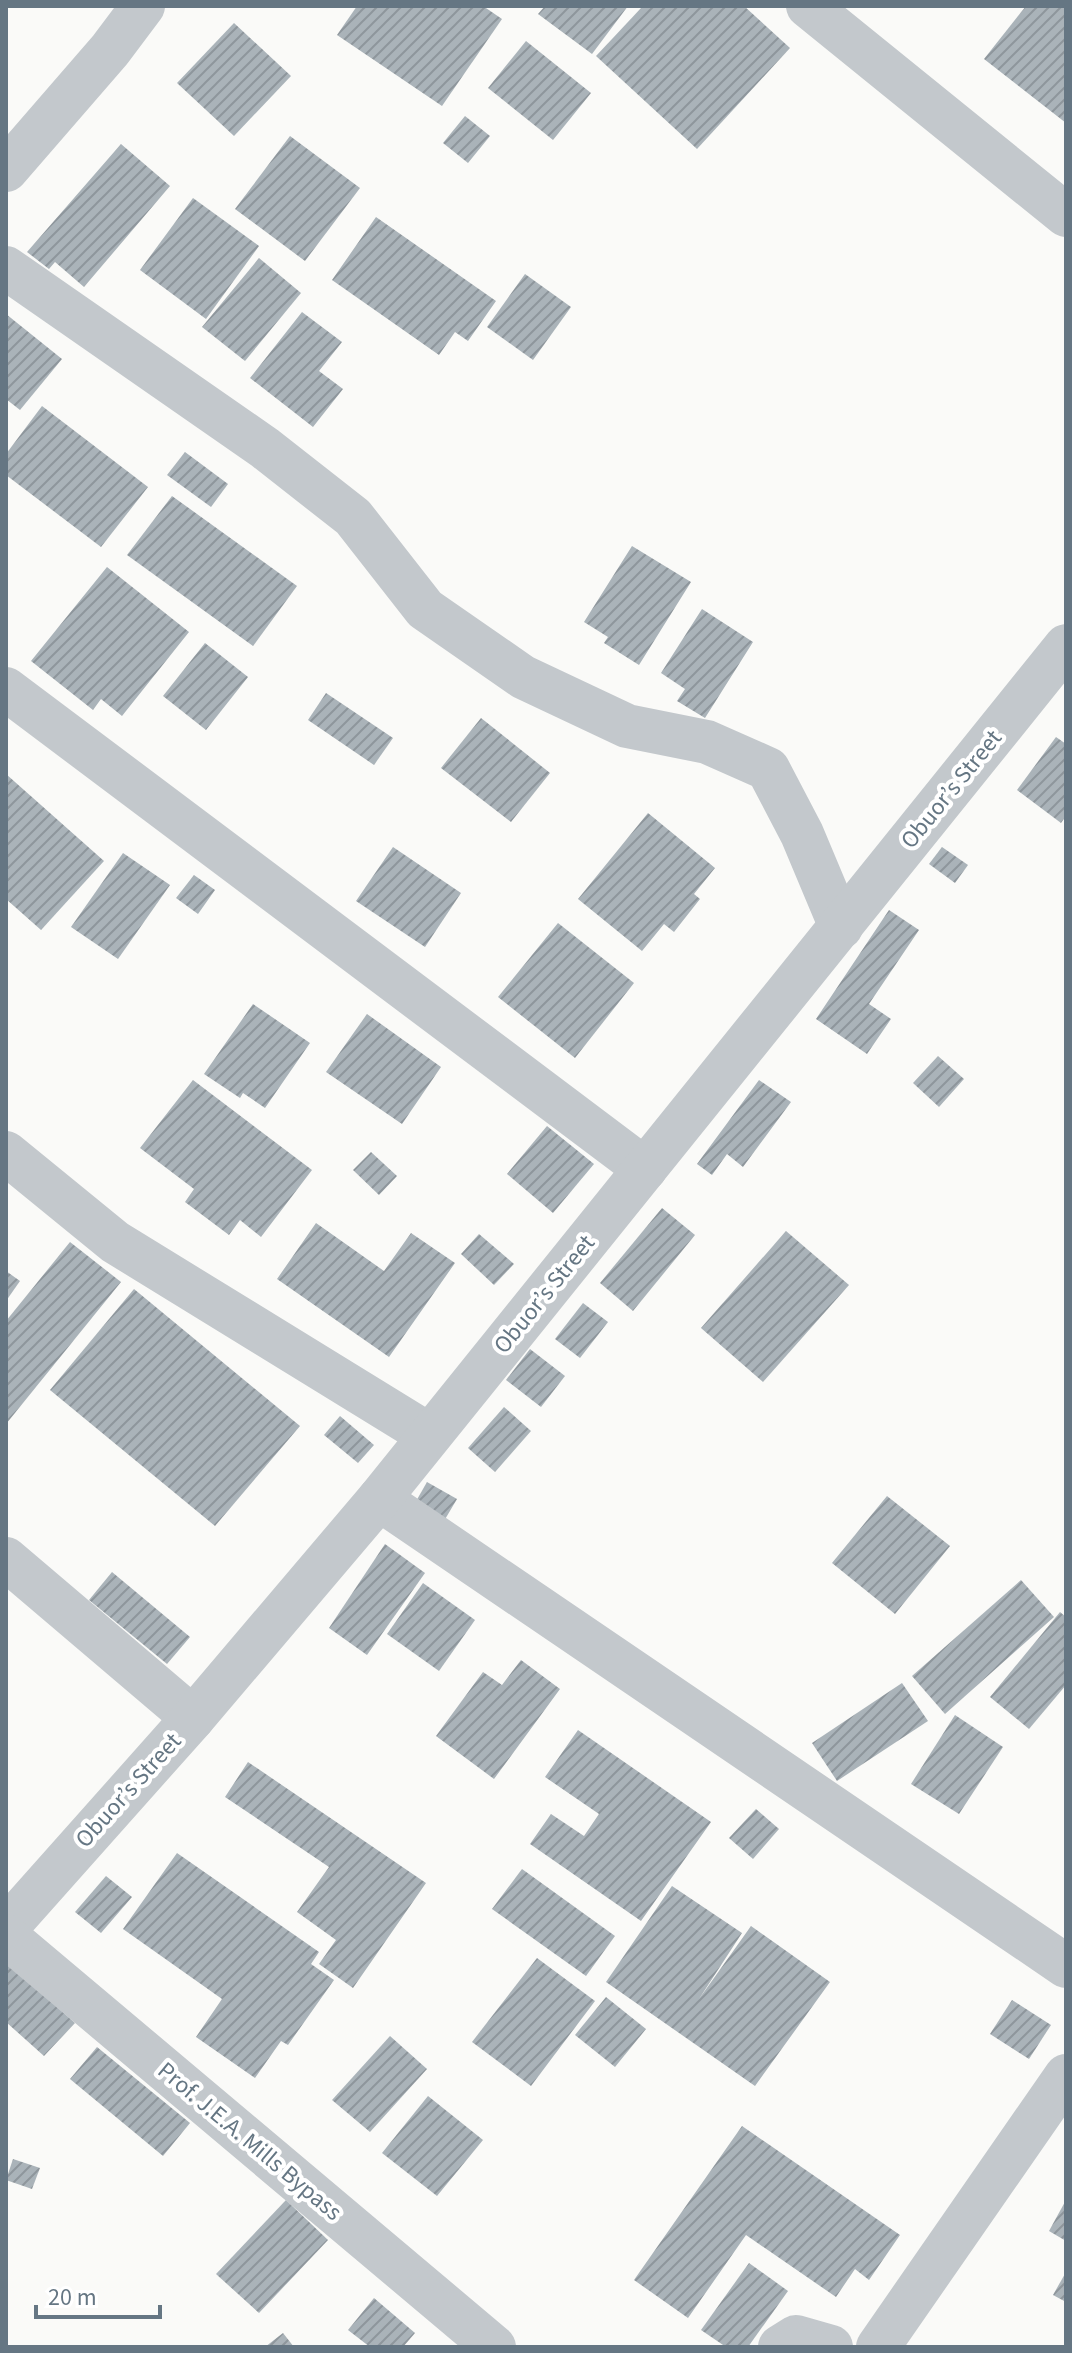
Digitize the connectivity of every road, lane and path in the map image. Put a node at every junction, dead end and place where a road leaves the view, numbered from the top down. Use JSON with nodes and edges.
{"nodes":[{"id":1,"x":143,"y":6,"type":"edge"},
{"id":2,"x":808,"y":6,"type":"edge"},
{"id":3,"x":6,"y":170,"type":"edge"},
{"id":4,"x":1066,"y":215,"type":"edge"},
{"id":5,"x":6,"y":268,"type":"edge"},
{"id":6,"x":1066,"y":646,"type":"edge"},
{"id":7,"x":6,"y":689,"type":"edge"},
{"id":8,"x":841,"y":927,"type":"junction"},
{"id":9,"x":6,"y":1153,"type":"edge"},
{"id":10,"x":645,"y":1169,"type":"junction"},
{"id":11,"x":429,"y":1435,"type":"junction"},
{"id":12,"x":379,"y":1499,"type":"junction"},
{"id":13,"x":6,"y":1559,"type":"edge"},
{"id":14,"x":193,"y":1718,"type":"junction"},
{"id":15,"x":6,"y":1928,"type":"edge"},
{"id":16,"x":6,"y":1936,"type":"edge"},
{"id":17,"x":1066,"y":1966,"type":"edge"},
{"id":18,"x":1066,"y":2076,"type":"edge"},
{"id":19,"x":494,"y":2347,"type":"edge"},
{"id":20,"x":780,"y":2347,"type":"edge"},
{"id":21,"x":831,"y":2347,"type":"edge"},
{"id":22,"x":878,"y":2347,"type":"edge"}],
"edges":[{"from":1,"to":3,"type":"street"},
{"from":2,"to":4,"type":"street"},
{"from":5,"to":8,"type":"street"},
{"from":6,"to":8,"type":"street","name":"Obuor’s Street"},
{"from":7,"to":10,"type":"street"},
{"from":8,"to":10,"type":"street","name":"Obuor’s Street"},
{"from":9,"to":11,"type":"street"},
{"from":10,"to":11,"type":"street","name":"Obuor’s Street"},
{"from":11,"to":12,"type":"street","name":"Obuor’s Street"},
{"from":12,"to":14,"type":"street","name":"Obuor’s Street"},
{"from":12,"to":17,"type":"street"},
{"from":13,"to":14,"type":"street"},
{"from":14,"to":15,"type":"street","name":"Obuor’s Street"},
{"from":16,"to":19,"type":"street","name":"Prof. J.E.A. Mills Bypass"},
{"from":18,"to":22,"type":"street"},
{"from":20,"to":21,"type":"street"}]}
